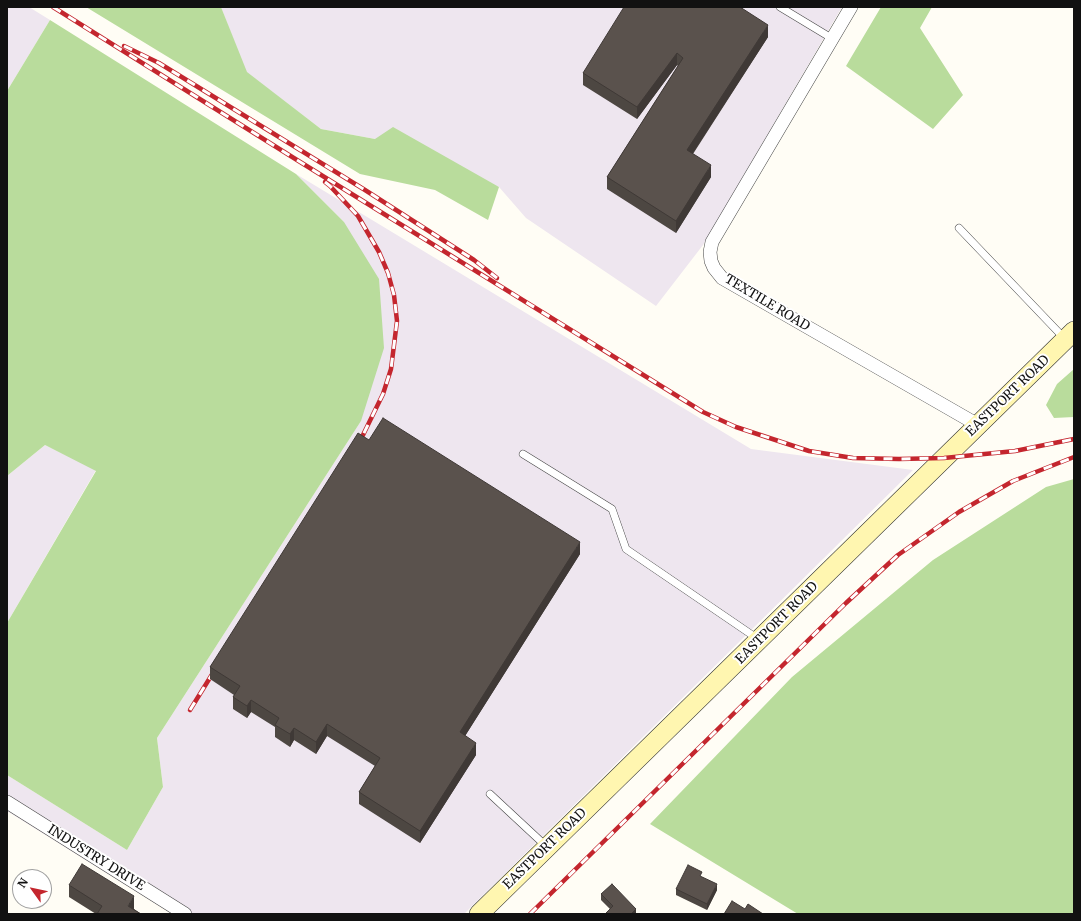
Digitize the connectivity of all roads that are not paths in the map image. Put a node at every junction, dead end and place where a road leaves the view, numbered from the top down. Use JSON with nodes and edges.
{"nodes":[{"id":1,"x":780,"y":7,"type":"edge"},
{"id":2,"x":851,"y":7,"type":"edge"},
{"id":3,"x":833,"y":39,"type":"junction"},
{"id":4,"x":959,"y":228,"type":"dead end"},
{"id":5,"x":1070,"y":335,"type":"edge"},
{"id":6,"x":978,"y":425,"type":"junction"},
{"id":7,"x":523,"y":454,"type":"dead end"},
{"id":8,"x":759,"y":640,"type":"junction"},
{"id":9,"x":490,"y":794,"type":"dead end"},
{"id":10,"x":7,"y":802,"type":"edge"},
{"id":11,"x":547,"y":848,"type":"junction"},
{"id":12,"x":185,"y":914,"type":"edge"},
{"id":13,"x":479,"y":914,"type":"edge"}],
"edges":[{"from":1,"to":3,"type":"lane"},
{"from":2,"to":3,"type":"street","name":"TEXTILE ROAD"},
{"from":3,"to":6,"type":"street","name":"TEXTILE ROAD"},
{"from":4,"to":5,"type":"lane"},
{"from":5,"to":6,"type":"street","name":"EASTPORT ROAD"},
{"from":6,"to":8,"type":"street","name":"EASTPORT ROAD"},
{"from":7,"to":8,"type":"lane"},
{"from":8,"to":11,"type":"street","name":"EASTPORT ROAD"},
{"from":9,"to":11,"type":"lane"},
{"from":10,"to":12,"type":"street","name":"INDUSTRY DRIVE"},
{"from":11,"to":13,"type":"street","name":"EASTPORT ROAD"}]}
